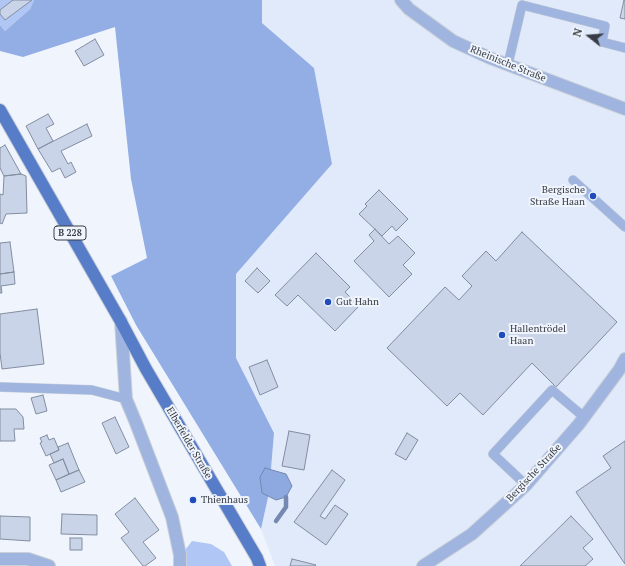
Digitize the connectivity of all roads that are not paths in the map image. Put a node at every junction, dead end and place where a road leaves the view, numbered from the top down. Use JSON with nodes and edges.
{"nodes":[{"id":1,"x":401,"y":0,"type":"edge"},
{"id":2,"x":625,"y":48,"type":"edge"},
{"id":3,"x":508,"y":64,"type":"junction"},
{"id":4,"x":625,"y":109,"type":"edge"},
{"id":5,"x":0,"y":110,"type":"edge"},
{"id":6,"x":573,"y":180,"type":"dead end"},
{"id":7,"x":625,"y":226,"type":"edge"},
{"id":8,"x":120,"y":320,"type":"junction"},
{"id":9,"x":623,"y":368,"type":"edge"},
{"id":10,"x":0,"y":387,"type":"edge"},
{"id":11,"x":126,"y":399,"type":"junction"},
{"id":12,"x":584,"y":417,"type":"junction"},
{"id":13,"x":526,"y":485,"type":"junction"},
{"id":14,"x":0,"y":559,"type":"edge"},
{"id":15,"x":50,"y":566,"type":"edge"},
{"id":16,"x":180,"y":566,"type":"edge"},
{"id":17,"x":260,"y":566,"type":"edge"},
{"id":18,"x":423,"y":566,"type":"edge"}],
"edges":[{"from":1,"to":3,"type":"street","name":"Rheinische Straße"},
{"from":2,"to":3,"type":"lane"},
{"from":3,"to":4,"type":"street","name":"Rheinische Straße"},
{"from":5,"to":8,"type":"main road","name":"Elberfelder Straße","number":"B 228"},
{"from":6,"to":7,"type":"lane"},
{"from":8,"to":11,"type":"street","name":"Elberfelder Straße"},
{"from":8,"to":17,"type":"main road","name":"Elberfelder Straße","number":"B 228"},
{"from":9,"to":12,"type":"street","name":"Bergische Straße"},
{"from":10,"to":11,"type":"lane"},
{"from":11,"to":16,"type":"street","name":"Elberfelder Straße"},
{"from":12,"to":13,"type":"street","name":"Bergische Straße"},
{"from":12,"to":13,"type":"lane"},
{"from":13,"to":18,"type":"street","name":"Bergische Straße"},
{"from":14,"to":15,"type":"street"}]}
